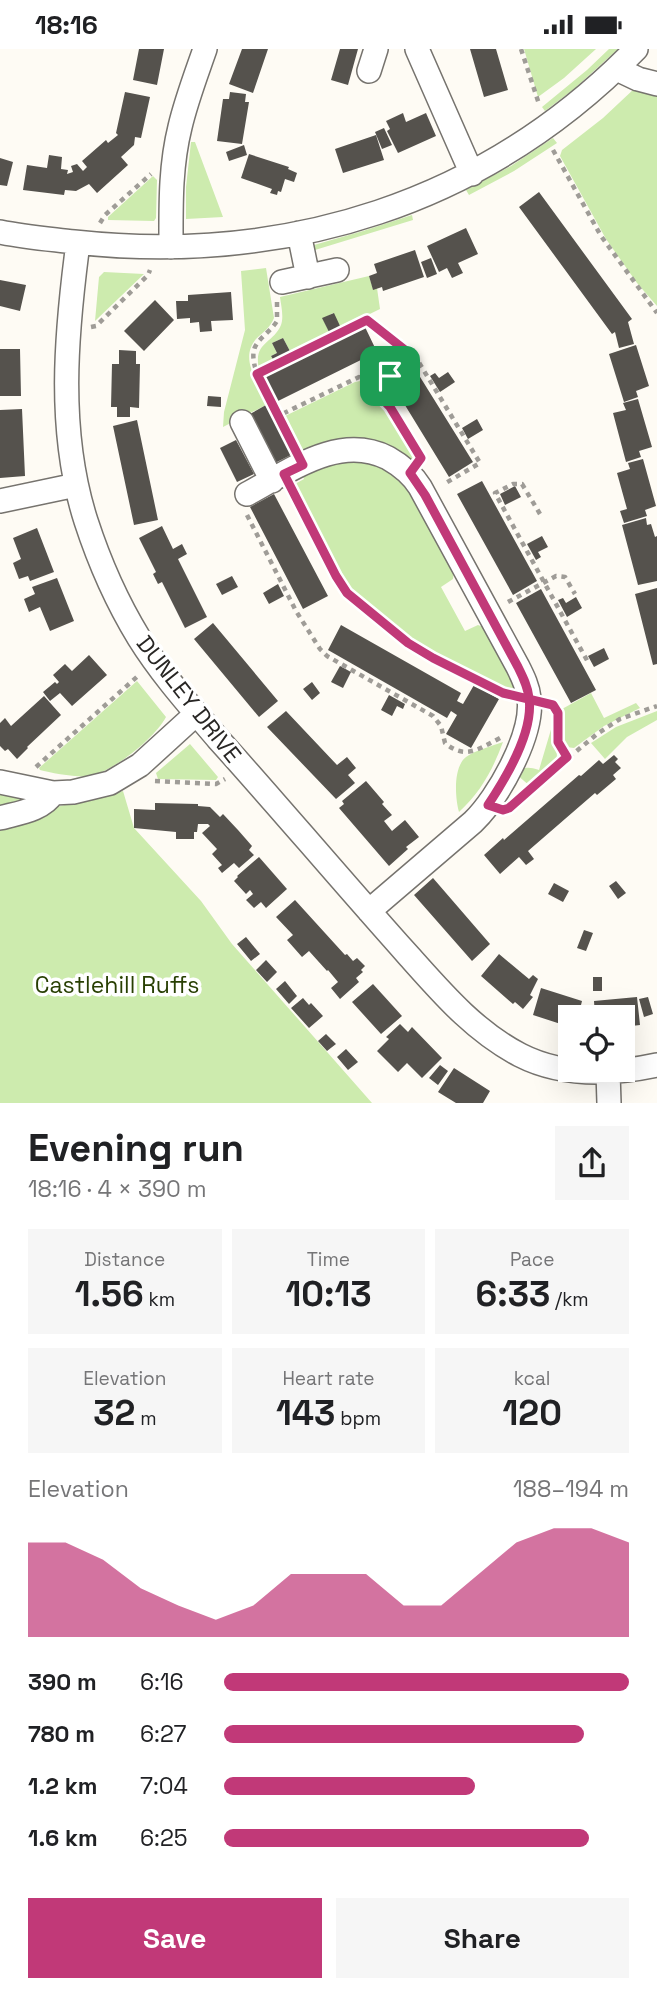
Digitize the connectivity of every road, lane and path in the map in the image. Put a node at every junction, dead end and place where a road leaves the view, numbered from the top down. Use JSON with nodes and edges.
{"nodes":[{"id":1,"x":205,"y":49,"type":"edge"},
{"id":2,"x":376,"y":49,"type":"edge"},
{"id":3,"x":417,"y":49,"type":"edge"},
{"id":4,"x":521,"y":49,"type":"edge"},
{"id":5,"x":636,"y":49,"type":"edge"},
{"id":6,"x":617,"y":69,"type":"junction"},
{"id":7,"x":369,"y":71,"type":"dead end"},
{"id":8,"x":657,"y":84,"type":"edge"},
{"id":9,"x":539,"y":104,"type":"dead end"},
{"id":10,"x":553,"y":150,"type":"dead end"},
{"id":11,"x":174,"y":164,"type":"junction"},
{"id":12,"x":472,"y":173,"type":"junction"},
{"id":13,"x":100,"y":223,"type":"dead end"},
{"id":14,"x":0,"y":232,"type":"edge"},
{"id":15,"x":299,"y":233,"type":"junction"},
{"id":16,"x":78,"y":243,"type":"junction"},
{"id":17,"x":171,"y":247,"type":"junction"},
{"id":18,"x":150,"y":270,"type":"dead end"},
{"id":19,"x":337,"y":270,"type":"dead end"},
{"id":20,"x":308,"y":277,"type":"junction"},
{"id":21,"x":279,"y":290,"type":"joint"},
{"id":22,"x":657,"y":313,"type":"edge"},
{"id":23,"x":92,"y":327,"type":"dead end"},
{"id":24,"x":410,"y":354,"type":"junction"},
{"id":25,"x":257,"y":374,"type":"junction"},
{"id":26,"x":372,"y":388,"type":"junction"},
{"id":27,"x":278,"y":416,"type":"junction"},
{"id":28,"x":242,"y":422,"type":"dead end"},
{"id":29,"x":287,"y":473,"type":"junction"},
{"id":30,"x":410,"y":473,"type":"junction"},
{"id":31,"x":76,"y":485,"type":"junction"},
{"id":32,"x":247,"y":494,"type":"joint"},
{"id":33,"x":425,"y":495,"type":"junction"},
{"id":34,"x":0,"y":501,"type":"edge"},
{"id":35,"x":540,"y":514,"type":"dead end"},
{"id":36,"x":545,"y":582,"type":"junction"},
{"id":37,"x":575,"y":594,"type":"dead end"},
{"id":38,"x":489,"y":613,"type":"junction"},
{"id":39,"x":155,"y":661,"type":"junction"},
{"id":40,"x":589,"y":664,"type":"dead end"},
{"id":41,"x":530,"y":701,"type":"junction"},
{"id":42,"x":657,"y":706,"type":"edge"},
{"id":43,"x":197,"y":714,"type":"junction"},
{"id":44,"x":522,"y":740,"type":"junction"},
{"id":45,"x":567,"y":757,"type":"junction"},
{"id":46,"x":244,"y":768,"type":"junction"},
{"id":47,"x":131,"y":772,"type":"junction"},
{"id":48,"x":10,"y":784,"type":"edge"},
{"id":49,"x":53,"y":793,"type":"junction"},
{"id":50,"x":488,"y":805,"type":"junction"},
{"id":51,"x":0,"y":818,"type":"edge"},
{"id":52,"x":369,"y":911,"type":"junction"},
{"id":53,"x":657,"y":1065,"type":"edge"},
{"id":54,"x":558,"y":1068,"type":"edge"},
{"id":55,"x":635,"y":1068,"type":"edge"},
{"id":56,"x":608,"y":1082,"type":"edge"},
{"id":57,"x":609,"y":1103,"type":"edge"}],
"edges":[{"from":1,"to":11,"type":"street"},
{"from":2,"to":7,"type":"street"},
{"from":3,"to":12,"type":"street"},
{"from":4,"to":9,"type":"path"},
{"from":5,"to":6,"type":"street"},
{"from":6,"to":8,"type":"street"},
{"from":6,"to":12,"type":"street"},
{"from":10,"to":22,"type":"path"},
{"from":11,"to":13,"type":"path"},
{"from":11,"to":17,"type":"street"},
{"from":12,"to":15,"type":"street"},
{"from":14,"to":16,"type":"street"},
{"from":15,"to":17,"type":"street"},
{"from":15,"to":20,"type":"street"},
{"from":16,"to":17,"type":"street"},
{"from":16,"to":31,"type":"street","name":"DUNLEY DRIVE"},
{"from":18,"to":23,"type":"path"},
{"from":19,"to":20,"type":"street"},
{"from":20,"to":21,"type":"street"},
{"from":21,"to":25,"type":"path"},
{"from":24,"to":25,"type":"path"},
{"from":24,"to":26,"type":"path"},
{"from":24,"to":33,"type":"path"},
{"from":25,"to":27,"type":"path"},
{"from":26,"to":27,"type":"path"},
{"from":26,"to":30,"type":"path"},
{"from":27,"to":29,"type":"path"},
{"from":28,"to":29,"type":"street"},
{"from":29,"to":30,"type":"street"},
{"from":29,"to":32,"type":"street"},
{"from":29,"to":41,"type":"path"},
{"from":30,"to":33,"type":"street"},
{"from":31,"to":34,"type":"street"},
{"from":31,"to":39,"type":"street","name":"DUNLEY DRIVE"},
{"from":32,"to":44,"type":"path"},
{"from":33,"to":38,"type":"street"},
{"from":35,"to":36,"type":"path"},
{"from":36,"to":37,"type":"path"},
{"from":36,"to":38,"type":"path"},
{"from":36,"to":40,"type":"path"},
{"from":38,"to":41,"type":"street"},
{"from":39,"to":43,"type":"street","name":"DUNLEY DRIVE"},
{"from":39,"to":48,"type":"path"},
{"from":41,"to":44,"type":"street"},
{"from":41,"to":45,"type":"path"},
{"from":42,"to":45,"type":"path"},
{"from":43,"to":46,"type":"street","name":"DUNLEY DRIVE"},
{"from":43,"to":47,"type":"street"},
{"from":44,"to":50,"type":"street"},
{"from":45,"to":50,"type":"path"},
{"from":46,"to":47,"type":"path"},
{"from":46,"to":52,"type":"street","name":"DUNLEY DRIVE"},
{"from":47,"to":49,"type":"street"},
{"from":48,"to":49,"type":"street"},
{"from":49,"to":51,"type":"street"},
{"from":50,"to":52,"type":"street"},
{"from":52,"to":54,"type":"street","name":"DUNLEY DRIVE"},
{"from":53,"to":55,"type":"street","name":"DUNLEY DRIVE"},
{"from":56,"to":57,"type":"street"}]}
